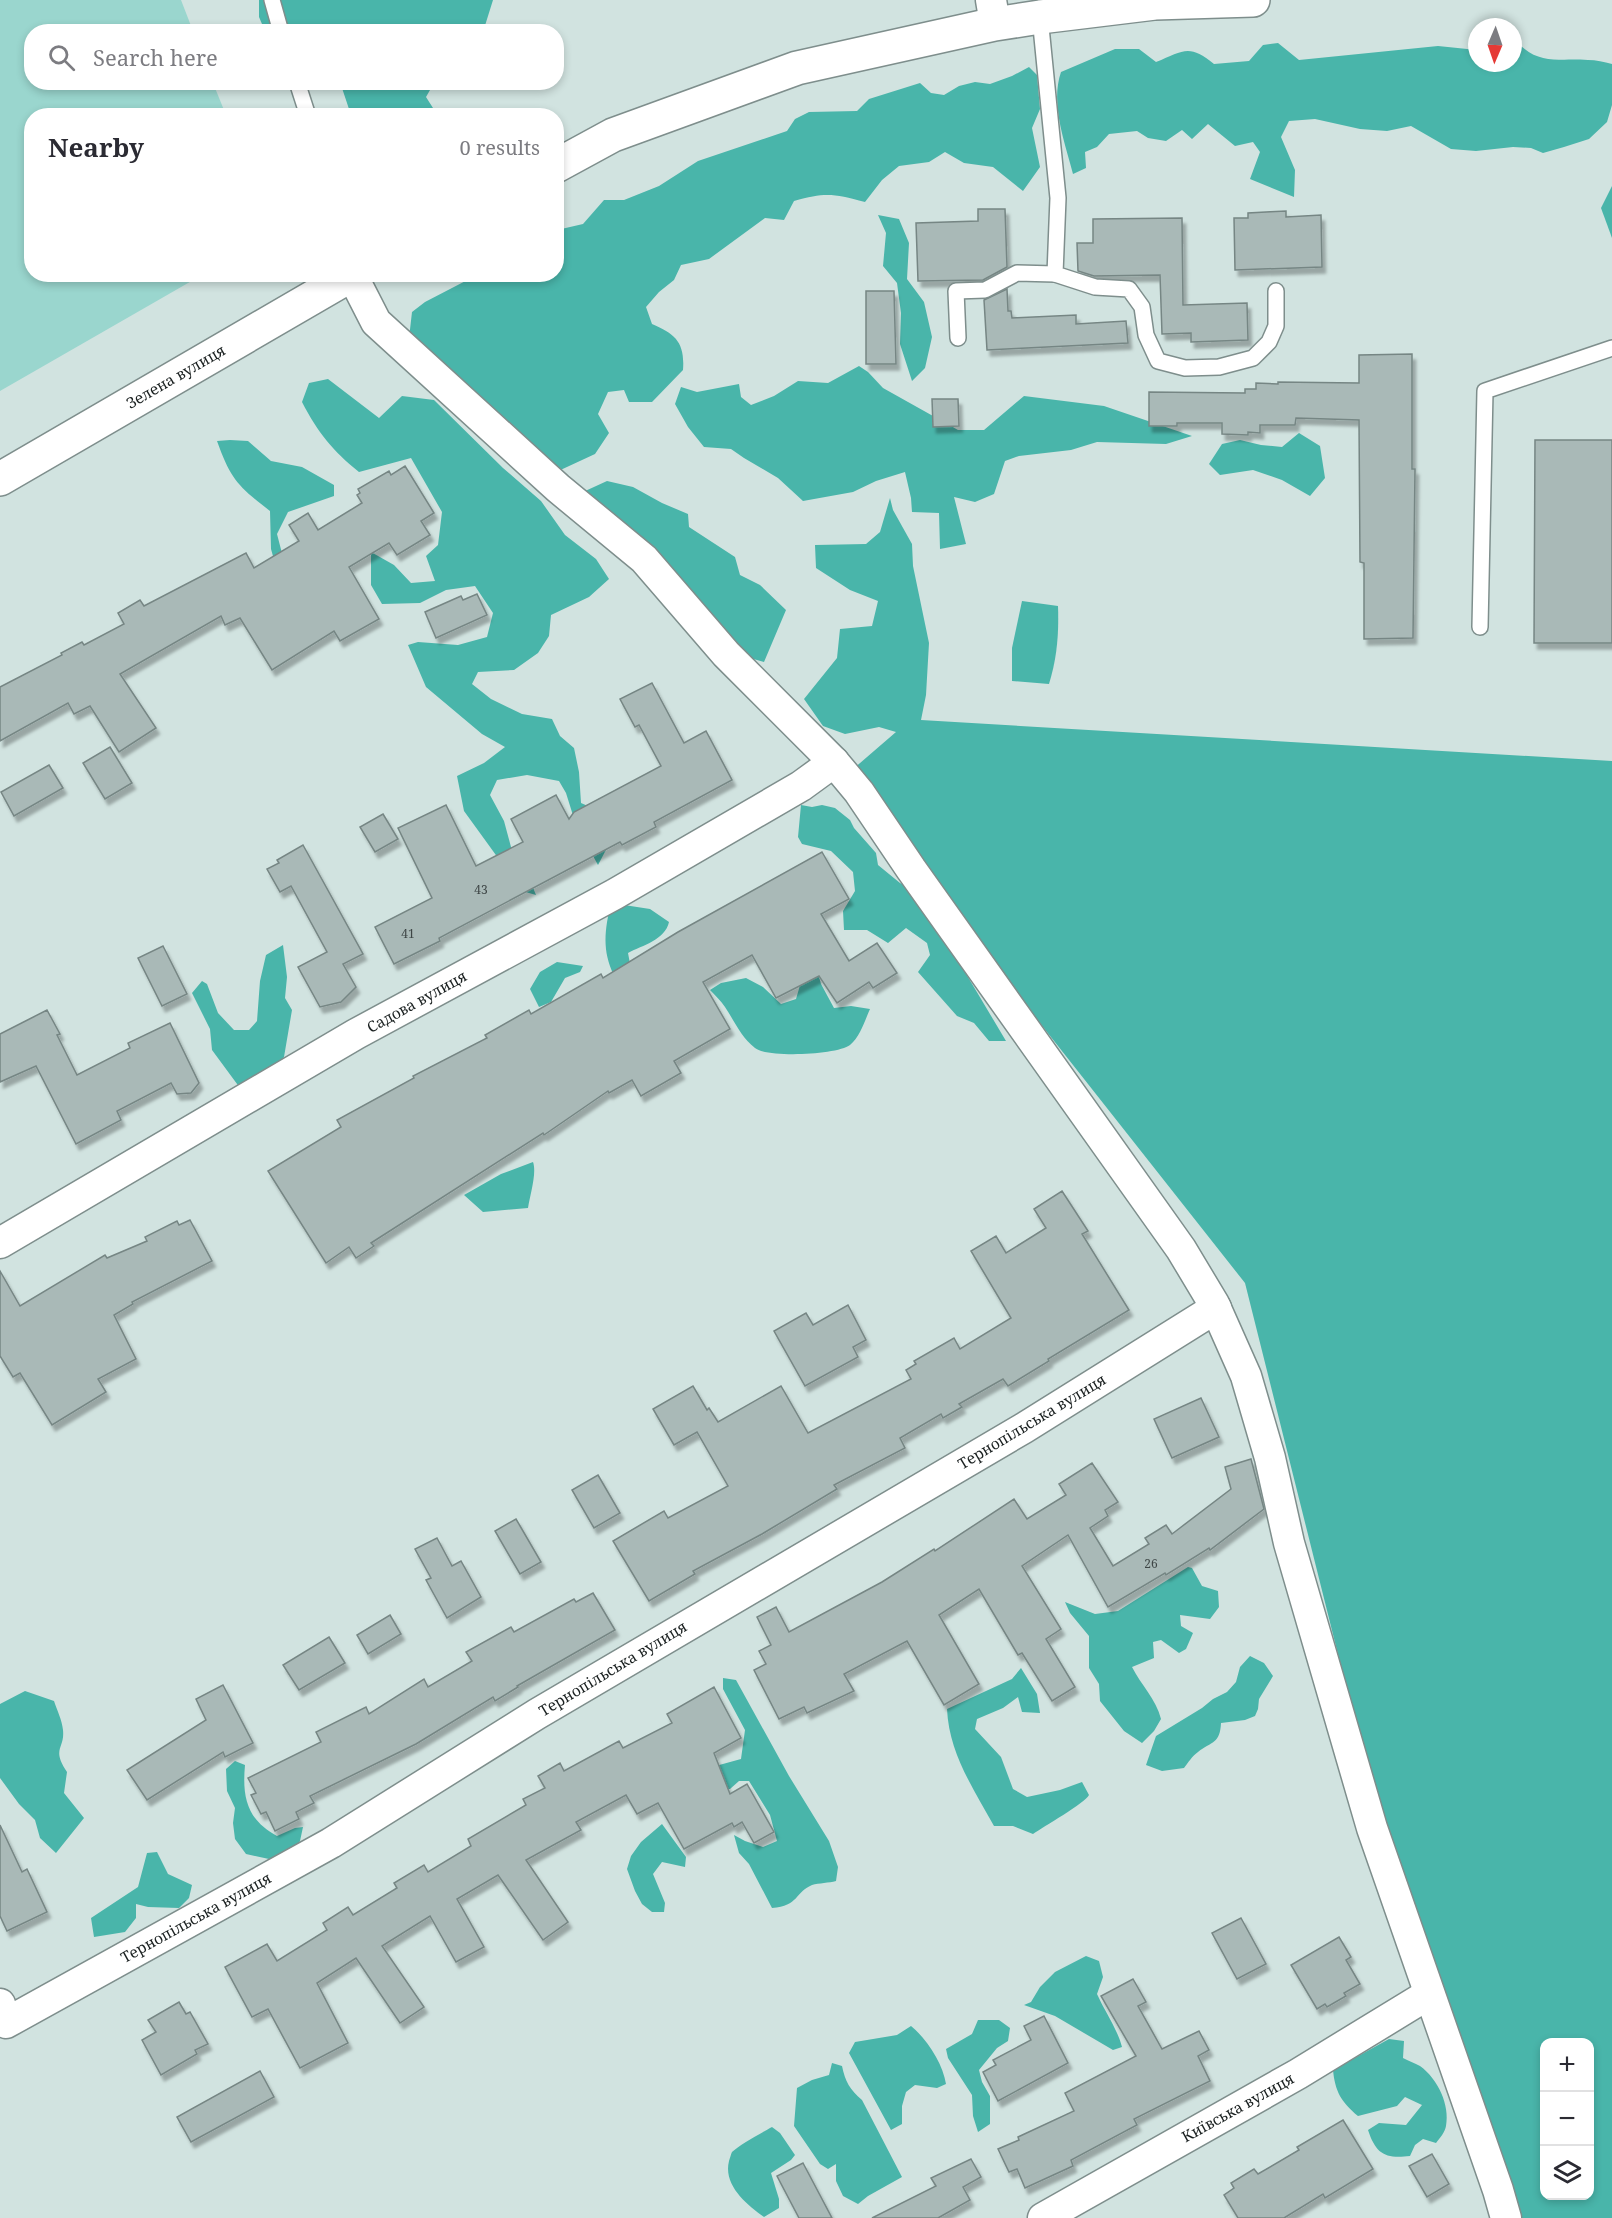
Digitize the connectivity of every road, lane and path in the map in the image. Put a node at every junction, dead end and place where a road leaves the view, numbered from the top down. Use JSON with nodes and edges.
{"nodes":[{"id":1,"x":272,"y":0,"type":"edge"},
{"id":2,"x":1253,"y":0,"type":"edge"},
{"id":3,"x":993,"y":12,"type":"edge"},
{"id":4,"x":1040,"y":17,"type":"junction"},
{"id":5,"x":278,"y":24,"type":"edge"},
{"id":6,"x":300,"y":90,"type":"edge"},
{"id":7,"x":305,"y":108,"type":"edge"},
{"id":8,"x":564,"y":162,"type":"edge"},
{"id":9,"x":1055,"y":274,"type":"junction"},
{"id":10,"x":340,"y":282,"type":"edge"},
{"id":11,"x":356,"y":282,"type":"edge"},
{"id":12,"x":1276,"y":291,"type":"dead end"},
{"id":13,"x":958,"y":338,"type":"dead end"},
{"id":14,"x":1612,"y":348,"type":"edge"},
{"id":15,"x":0,"y":479,"type":"edge"},
{"id":16,"x":1480,"y":627,"type":"dead end"},
{"id":17,"x":834,"y":762,"type":"junction"},
{"id":18,"x":0,"y":1243,"type":"edge"},
{"id":19,"x":1216,"y":1308,"type":"junction"},
{"id":20,"x":1429,"y":1994,"type":"junction"},
{"id":21,"x":3,"y":2013,"type":"edge"},
{"id":22,"x":1043,"y":2218,"type":"edge"},
{"id":23,"x":1506,"y":2218,"type":"edge"}],
"edges":[{"from":1,"to":5,"type":"lane"},
{"from":2,"to":4,"type":"highway"},
{"from":3,"to":4,"type":"highway"},
{"from":3,"to":8,"type":"highway"},
{"from":4,"to":9,"type":"lane"},
{"from":6,"to":7,"type":"lane"},
{"from":9,"to":12,"type":"lane"},
{"from":9,"to":13,"type":"lane"},
{"from":10,"to":15,"type":"highway","name":"Зелена вулиця"},
{"from":11,"to":17,"type":"street"},
{"from":14,"to":16,"type":"lane"},
{"from":17,"to":18,"type":"street","name":"Садова вулиця"},
{"from":17,"to":19,"type":"street"},
{"from":19,"to":20,"type":"street"},
{"from":19,"to":21,"type":"street","name":"Тернопільська вулиця"},
{"from":20,"to":22,"type":"street","name":"Київська вулиця"},
{"from":20,"to":23,"type":"street"}]}
